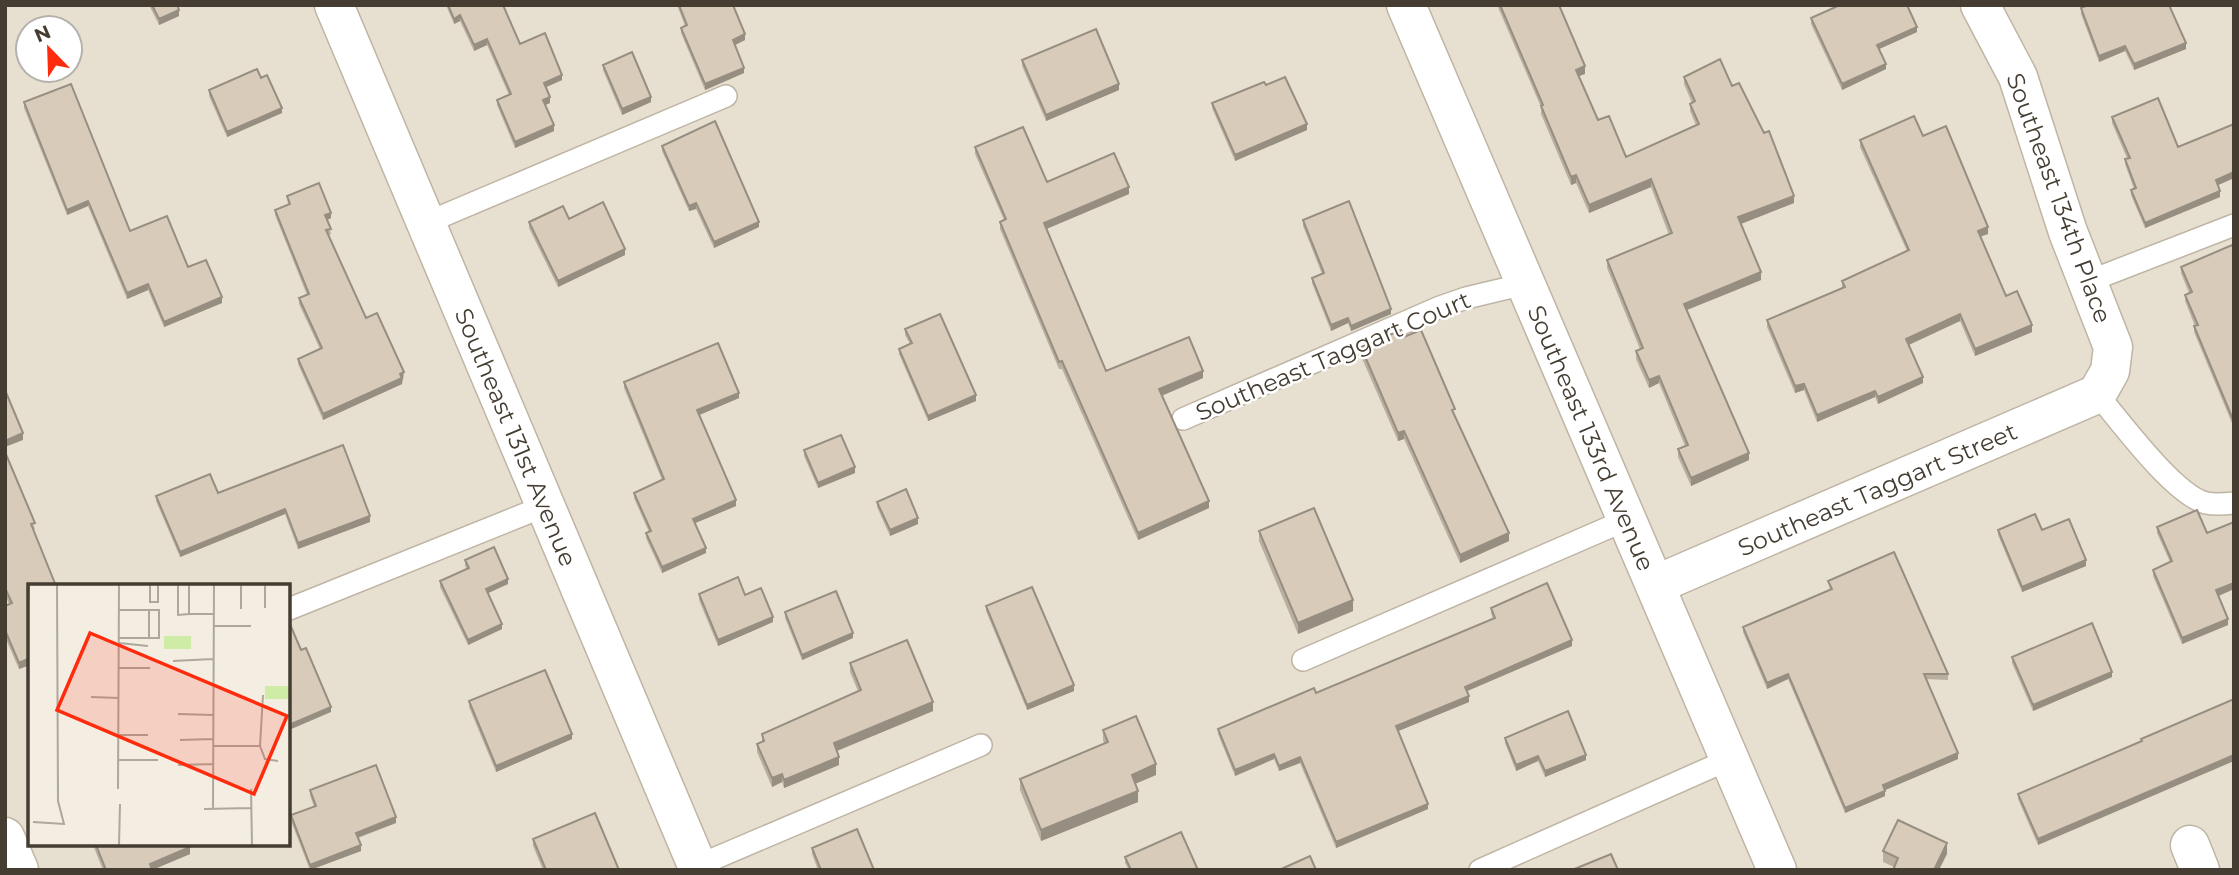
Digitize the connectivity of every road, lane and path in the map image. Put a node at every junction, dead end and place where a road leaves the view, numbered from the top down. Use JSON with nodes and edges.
{"nodes":[{"id":1,"x":334,"y":5,"type":"edge"},
{"id":2,"x":1406,"y":5,"type":"edge"},
{"id":3,"x":1980,"y":5,"type":"edge"},
{"id":4,"x":726,"y":96,"type":"dead end"},
{"id":5,"x":426,"y":223,"type":"junction"},
{"id":6,"x":2234,"y":225,"type":"edge"},
{"id":7,"x":2087,"y":282,"type":"junction"},
{"id":8,"x":1525,"y":284,"type":"junction"},
{"id":9,"x":2097,"y":394,"type":"junction"},
{"id":10,"x":1182,"y":419,"type":"dead end"},
{"id":11,"x":2234,"y":503,"type":"edge"},
{"id":12,"x":545,"y":506,"type":"junction"},
{"id":13,"x":1626,"y":520,"type":"junction"},
{"id":14,"x":1656,"y":585,"type":"junction"},
{"id":15,"x":290,"y":609,"type":"edge"},
{"id":16,"x":1303,"y":660,"type":"dead end"},
{"id":17,"x":981,"y":745,"type":"dead end"},
{"id":18,"x":1730,"y":759,"type":"junction"},
{"id":19,"x":5,"y":838,"type":"edge"},
{"id":20,"x":698,"y":868,"type":"edge"},
{"id":21,"x":19,"y":870,"type":"edge"},
{"id":22,"x":1480,"y":870,"type":"edge"},
{"id":23,"x":1777,"y":870,"type":"edge"}],
"edges":[{"from":1,"to":5,"type":"street","name":"Southeast 131st Avenue"},
{"from":2,"to":8,"type":"street","name":"Southeast 133rd Avenue"},
{"from":3,"to":7,"type":"street","name":"Southeast 134th Place"},
{"from":4,"to":5,"type":"lane"},
{"from":5,"to":12,"type":"street","name":"Southeast 131st Avenue"},
{"from":6,"to":7,"type":"lane"},
{"from":7,"to":9,"type":"street","name":"Southeast 134th Place"},
{"from":8,"to":10,"type":"lane","name":"Southeast Taggart Court"},
{"from":8,"to":13,"type":"street","name":"Southeast 133rd Avenue"},
{"from":9,"to":11,"type":"lane"},
{"from":9,"to":14,"type":"street","name":"Southeast Taggart Street"},
{"from":12,"to":15,"type":"lane"},
{"from":12,"to":20,"type":"street","name":"Southeast 131st Avenue"},
{"from":13,"to":14,"type":"street","name":"Southeast 133rd Avenue"},
{"from":13,"to":16,"type":"lane"},
{"from":14,"to":18,"type":"street","name":"Southeast 133rd Avenue"},
{"from":17,"to":20,"type":"lane"},
{"from":18,"to":22,"type":"lane"},
{"from":18,"to":23,"type":"street","name":"Southeast 133rd Avenue"},
{"from":19,"to":21,"type":"street"}]}
